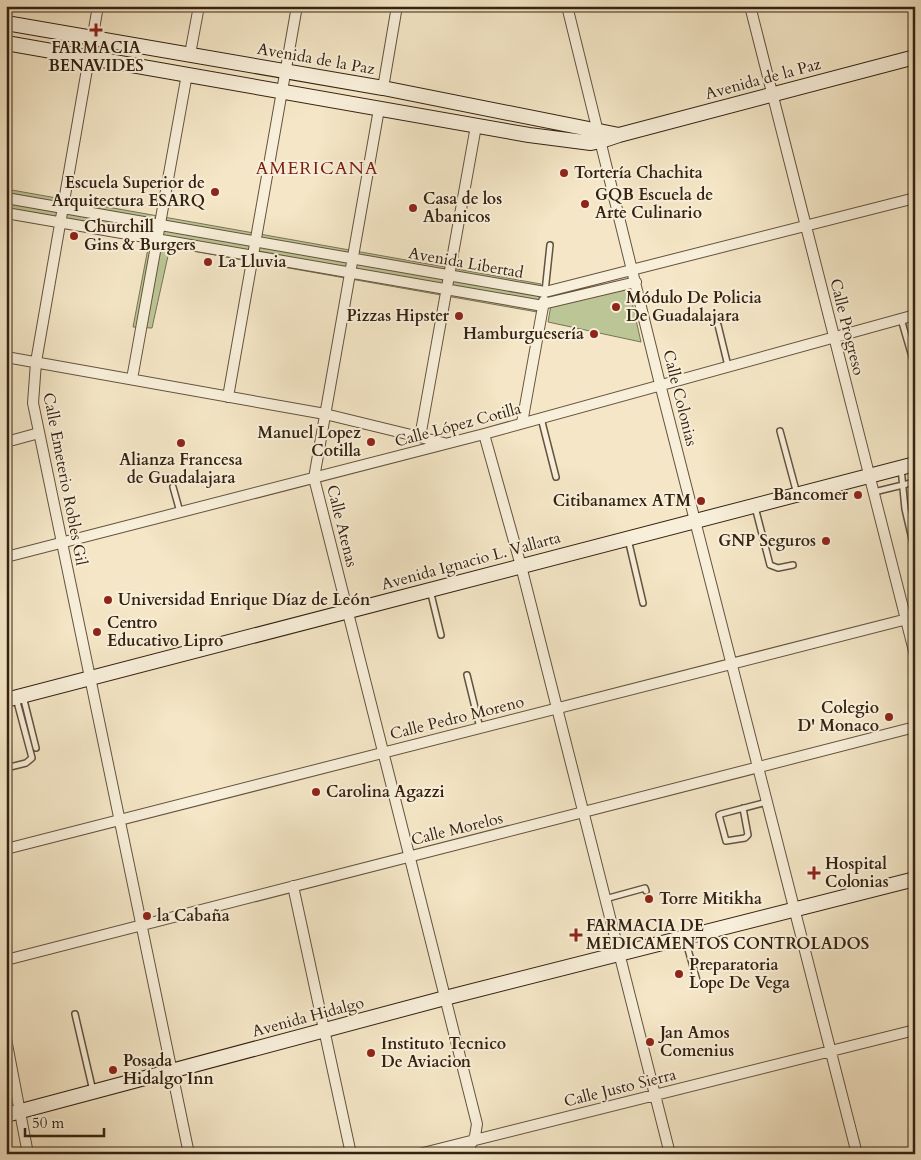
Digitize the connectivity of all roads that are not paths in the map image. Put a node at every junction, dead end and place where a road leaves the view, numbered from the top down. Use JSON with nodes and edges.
{"nodes":[{"id":1,"x":98,"y":6,"type":"edge"},
{"id":2,"x":199,"y":6,"type":"edge"},
{"id":3,"x":297,"y":6,"type":"edge"},
{"id":4,"x":397,"y":6,"type":"edge"},
{"id":5,"x":567,"y":6,"type":"edge"},
{"id":6,"x":750,"y":6,"type":"edge"},
{"id":7,"x":6,"y":23,"type":"edge"},
{"id":8,"x":92,"y":37,"type":"junction"},
{"id":9,"x":6,"y":43,"type":"edge"},
{"id":10,"x":190,"y":54,"type":"junction"},
{"id":11,"x":89,"y":57,"type":"junction"},
{"id":12,"x":915,"y":57,"type":"edge"},
{"id":13,"x":286,"y":71,"type":"junction"},
{"id":14,"x":187,"y":74,"type":"junction"},
{"id":15,"x":383,"y":88,"type":"junction"},
{"id":16,"x":282,"y":92,"type":"junction"},
{"id":17,"x":772,"y":94,"type":"junction"},
{"id":18,"x":379,"y":109,"type":"junction"},
{"id":19,"x":476,"y":126,"type":"junction"},
{"id":20,"x":600,"y":135,"type":"junction"},
{"id":21,"x":6,"y":198,"type":"edge"},
{"id":22,"x":915,"y":198,"type":"edge"},
{"id":23,"x":63,"y":208,"type":"junction"},
{"id":24,"x":6,"y":213,"type":"edge"},
{"id":25,"x":60,"y":222,"type":"junction"},
{"id":26,"x":160,"y":225,"type":"junction"},
{"id":27,"x":806,"y":226,"type":"junction"},
{"id":28,"x":158,"y":239,"type":"junction"},
{"id":29,"x":256,"y":241,"type":"junction"},
{"id":30,"x":550,"y":245,"type":"dead end"},
{"id":31,"x":253,"y":256,"type":"junction"},
{"id":32,"x":353,"y":258,"type":"junction"},
{"id":33,"x":633,"y":270,"type":"junction"},
{"id":34,"x":350,"y":273,"type":"junction"},
{"id":35,"x":449,"y":276,"type":"junction"},
{"id":36,"x":636,"y":282,"type":"junction"},
{"id":37,"x":447,"y":290,"type":"junction"},
{"id":38,"x":545,"y":292,"type":"junction"},
{"id":39,"x":543,"y":305,"type":"junction"},
{"id":40,"x":915,"y":315,"type":"edge"},
{"id":41,"x":901,"y":319,"type":"junction"},
{"id":42,"x":718,"y":325,"type":"dead end"},
{"id":43,"x":834,"y":338,"type":"junction"},
{"id":44,"x":6,"y":357,"type":"edge"},
{"id":45,"x":36,"y":362,"type":"junction"},
{"id":46,"x":728,"y":366,"type":"junction"},
{"id":47,"x":915,"y":367,"type":"edge"},
{"id":48,"x":132,"y":379,"type":"junction"},
{"id":49,"x":660,"y":384,"type":"junction"},
{"id":50,"x":228,"y":397,"type":"junction"},
{"id":51,"x":325,"y":414,"type":"junction"},
{"id":52,"x":541,"y":418,"type":"junction"},
{"id":53,"x":522,"y":423,"type":"junction"},
{"id":54,"x":780,"y":431,"type":"dead end"},
{"id":55,"x":40,"y":433,"type":"junction"},
{"id":56,"x":484,"y":434,"type":"junction"},
{"id":57,"x":420,"y":437,"type":"junction"},
{"id":58,"x":6,"y":442,"type":"edge"},
{"id":59,"x":446,"y":444,"type":"junction"},
{"id":60,"x":908,"y":466,"type":"edge"},
{"id":61,"x":869,"y":476,"type":"junction"},
{"id":62,"x":556,"y":477,"type":"dead end"},
{"id":63,"x":314,"y":478,"type":"junction"},
{"id":64,"x":915,"y":482,"type":"edge"},
{"id":65,"x":903,"y":485,"type":"junction"},
{"id":66,"x":173,"y":487,"type":"dead end"},
{"id":67,"x":873,"y":492,"type":"junction"},
{"id":68,"x":797,"y":495,"type":"junction"},
{"id":69,"x":754,"y":506,"type":"junction"},
{"id":70,"x":180,"y":512,"type":"junction"},
{"id":71,"x":696,"y":521,"type":"junction"},
{"id":72,"x":628,"y":539,"type":"junction"},
{"id":73,"x":62,"y":542,"type":"junction"},
{"id":74,"x":915,"y":552,"type":"edge"},
{"id":75,"x":6,"y":557,"type":"edge"},
{"id":76,"x":793,"y":565,"type":"dead end"},
{"id":77,"x":521,"y":566,"type":"junction"},
{"id":78,"x":430,"y":590,"type":"junction"},
{"id":79,"x":643,"y":603,"type":"dead end"},
{"id":80,"x":348,"y":611,"type":"junction"},
{"id":81,"x":910,"y":618,"type":"edge"},
{"id":82,"x":441,"y":635,"type":"dead end"},
{"id":83,"x":915,"y":655,"type":"edge"},
{"id":84,"x":732,"y":664,"type":"junction"},
{"id":85,"x":467,"y":675,"type":"dead end"},
{"id":86,"x":90,"y":678,"type":"junction"},
{"id":87,"x":15,"y":698,"type":"edge"},
{"id":88,"x":557,"y":708,"type":"junction"},
{"id":89,"x":915,"y":727,"type":"edge"},
{"id":90,"x":480,"y":728,"type":"junction"},
{"id":91,"x":36,"y":748,"type":"dead end"},
{"id":92,"x":383,"y":752,"type":"junction"},
{"id":93,"x":6,"y":768,"type":"edge"},
{"id":94,"x":758,"y":768,"type":"junction"},
{"id":95,"x":767,"y":802,"type":"junction"},
{"id":96,"x":743,"y":808,"type":"junction"},
{"id":97,"x":584,"y":812,"type":"junction"},
{"id":98,"x":120,"y":820,"type":"junction"},
{"id":99,"x":6,"y":848,"type":"edge"},
{"id":100,"x":409,"y":857,"type":"junction"},
{"id":101,"x":915,"y":879,"type":"edge"},
{"id":102,"x":293,"y":886,"type":"junction"},
{"id":103,"x":646,"y":891,"type":"dead end"},
{"id":104,"x":605,"y":899,"type":"junction"},
{"id":105,"x":795,"y":910,"type":"junction"},
{"id":106,"x":140,"y":925,"type":"junction"},
{"id":107,"x":684,"y":938,"type":"junction"},
{"id":108,"x":619,"y":955,"type":"junction"},
{"id":109,"x":6,"y":960,"type":"edge"},
{"id":110,"x":698,"y":984,"type":"dead end"},
{"id":111,"x":445,"y":998,"type":"junction"},
{"id":112,"x":75,"y":1014,"type":"dead end"},
{"id":113,"x":915,"y":1030,"type":"edge"},
{"id":114,"x":324,"y":1031,"type":"junction"},
{"id":115,"x":6,"y":1039,"type":"edge"},
{"id":116,"x":830,"y":1050,"type":"junction"},
{"id":117,"x":171,"y":1072,"type":"junction"},
{"id":118,"x":94,"y":1092,"type":"junction"},
{"id":119,"x":655,"y":1095,"type":"junction"},
{"id":120,"x":13,"y":1114,"type":"edge"},
{"id":121,"x":472,"y":1141,"type":"junction"},
{"id":122,"x":28,"y":1154,"type":"edge"},
{"id":123,"x":188,"y":1154,"type":"edge"},
{"id":124,"x":351,"y":1154,"type":"edge"},
{"id":125,"x":419,"y":1154,"type":"edge"},
{"id":126,"x":466,"y":1154,"type":"edge"},
{"id":127,"x":670,"y":1154,"type":"edge"},
{"id":128,"x":857,"y":1154,"type":"edge"}],
"edges":[{"from":1,"to":8,"type":"street","name":"Calle Emeterio Robles Gil"},
{"from":2,"to":10,"type":"street"},
{"from":3,"to":13,"type":"street"},
{"from":4,"to":15,"type":"street"},
{"from":5,"to":20,"type":"street","name":"Calle Colonias"},
{"from":6,"to":17,"type":"street","name":"Calle Progreso"},
{"from":7,"to":8,"type":"main road","name":"Avenida de la Paz"},
{"from":8,"to":10,"type":"main road","name":"Avenida de la Paz"},
{"from":8,"to":11,"type":"street","name":"Calle Emeterio Robles Gil"},
{"from":9,"to":11,"type":"main road","name":"Avenida de la Paz"},
{"from":10,"to":13,"type":"main road","name":"Avenida de la Paz"},
{"from":11,"to":14,"type":"main road","name":"Avenida de la Paz"},
{"from":11,"to":23,"type":"street","name":"Calle Emeterio Robles Gil"},
{"from":12,"to":17,"type":"main road","name":"Avenida de la Paz"},
{"from":13,"to":15,"type":"main road","name":"Avenida de la Paz"},
{"from":13,"to":16,"type":"street"},
{"from":14,"to":16,"type":"main road","name":"Avenida de la Paz"},
{"from":14,"to":26,"type":"street"},
{"from":15,"to":20,"type":"main road","name":"Avenida de la Paz"},
{"from":16,"to":18,"type":"main road","name":"Avenida de la Paz"},
{"from":16,"to":29,"type":"street"},
{"from":17,"to":20,"type":"main road","name":"Avenida de la Paz"},
{"from":17,"to":27,"type":"street","name":"Calle Progreso"},
{"from":18,"to":19,"type":"main road","name":"Avenida de la Paz"},
{"from":18,"to":32,"type":"street","name":"Calle Atenas"},
{"from":19,"to":20,"type":"main road","name":"Avenida de la Paz"},
{"from":19,"to":35,"type":"street"},
{"from":20,"to":33,"type":"street","name":"Calle Colonias"},
{"from":21,"to":23,"type":"street","name":"Avenida Libertad"},
{"from":22,"to":27,"type":"street","name":"Avenida Libertad"},
{"from":23,"to":25,"type":"street","name":"Calle Emeterio Robles Gil"},
{"from":23,"to":26,"type":"street","name":"Avenida Libertad"},
{"from":24,"to":25,"type":"street","name":"Avenida Libertad"},
{"from":25,"to":28,"type":"street","name":"Avenida Libertad"},
{"from":25,"to":45,"type":"street","name":"Calle Emeterio Robles Gil"},
{"from":26,"to":28,"type":"street"},
{"from":26,"to":29,"type":"street","name":"Avenida Libertad"},
{"from":27,"to":33,"type":"street","name":"Avenida Libertad"},
{"from":27,"to":43,"type":"street","name":"Calle Progreso"},
{"from":28,"to":31,"type":"street","name":"Avenida Libertad"},
{"from":28,"to":48,"type":"street"},
{"from":29,"to":31,"type":"street"},
{"from":29,"to":32,"type":"street","name":"Avenida Libertad"},
{"from":30,"to":38,"type":"lane"},
{"from":31,"to":34,"type":"street","name":"Avenida Libertad"},
{"from":31,"to":50,"type":"street"},
{"from":32,"to":34,"type":"street","name":"Calle Atenas"},
{"from":32,"to":35,"type":"street","name":"Avenida Libertad"},
{"from":33,"to":36,"type":"street","name":"Calle Colonias"},
{"from":33,"to":38,"type":"street","name":"Avenida Libertad"},
{"from":34,"to":37,"type":"street","name":"Avenida Libertad"},
{"from":34,"to":51,"type":"street","name":"Calle Atenas"},
{"from":35,"to":37,"type":"street"},
{"from":35,"to":38,"type":"street","name":"Avenida Libertad"},
{"from":36,"to":39,"type":"street"},
{"from":36,"to":49,"type":"street","name":"Calle Colonias"},
{"from":37,"to":39,"type":"street","name":"Avenida Libertad"},
{"from":37,"to":57,"type":"street"},
{"from":38,"to":39,"type":"street"},
{"from":39,"to":53,"type":"street"},
{"from":40,"to":41,"type":"street","name":"Calle López Cotilla"},
{"from":41,"to":43,"type":"street","name":"Calle López Cotilla"},
{"from":41,"to":47,"type":"lane"},
{"from":42,"to":46,"type":"lane"},
{"from":43,"to":46,"type":"street","name":"Calle López Cotilla"},
{"from":43,"to":61,"type":"street","name":"Calle Progreso"},
{"from":44,"to":45,"type":"street"},
{"from":45,"to":48,"type":"street"},
{"from":45,"to":55,"type":"street","name":"Calle Emeterio Robles Gil"},
{"from":46,"to":49,"type":"street","name":"Calle López Cotilla"},
{"from":48,"to":50,"type":"street"},
{"from":49,"to":52,"type":"street","name":"Calle López Cotilla"},
{"from":49,"to":71,"type":"street","name":"Calle Colonias"},
{"from":50,"to":51,"type":"street"},
{"from":51,"to":57,"type":"street"},
{"from":51,"to":63,"type":"street","name":"Calle Atenas"},
{"from":52,"to":53,"type":"street","name":"Calle López Cotilla"},
{"from":52,"to":62,"type":"lane"},
{"from":53,"to":56,"type":"street","name":"Calle López Cotilla"},
{"from":54,"to":68,"type":"lane"},
{"from":55,"to":58,"type":"street"},
{"from":55,"to":73,"type":"street","name":"Calle Emeterio Robles Gil"},
{"from":56,"to":59,"type":"street","name":"Calle López Cotilla"},
{"from":56,"to":77,"type":"street"},
{"from":57,"to":59,"type":"street"},
{"from":59,"to":63,"type":"street","name":"Calle López Cotilla"},
{"from":60,"to":61,"type":"main road","name":"Avenida Ignacio L. Vallarta"},
{"from":60,"to":65,"type":"lane"},
{"from":61,"to":67,"type":"street","name":"Calle Progreso"},
{"from":61,"to":68,"type":"main road","name":"Avenida Ignacio L. Vallarta"},
{"from":63,"to":70,"type":"street","name":"Calle López Cotilla"},
{"from":63,"to":80,"type":"street","name":"Calle Atenas"},
{"from":64,"to":65,"type":"lane"},
{"from":65,"to":67,"type":"lane"},
{"from":65,"to":74,"type":"lane"},
{"from":66,"to":70,"type":"lane"},
{"from":67,"to":81,"type":"street","name":"Calle Progreso"},
{"from":68,"to":69,"type":"main road","name":"Avenida Ignacio L. Vallarta"},
{"from":69,"to":71,"type":"main road","name":"Avenida Ignacio L. Vallarta"},
{"from":69,"to":76,"type":"lane"},
{"from":70,"to":73,"type":"street","name":"Calle López Cotilla"},
{"from":71,"to":72,"type":"main road","name":"Avenida Ignacio L. Vallarta"},
{"from":71,"to":84,"type":"street","name":"Calle Colonias"},
{"from":72,"to":77,"type":"main road","name":"Avenida Ignacio L. Vallarta"},
{"from":72,"to":79,"type":"lane"},
{"from":73,"to":75,"type":"street","name":"Calle López Cotilla"},
{"from":73,"to":86,"type":"street","name":"Calle Emeterio Robles Gil"},
{"from":77,"to":78,"type":"main road","name":"Avenida Ignacio L. Vallarta"},
{"from":77,"to":88,"type":"street"},
{"from":78,"to":80,"type":"main road","name":"Avenida Ignacio L. Vallarta"},
{"from":78,"to":82,"type":"lane"},
{"from":80,"to":86,"type":"main road","name":"Avenida Ignacio L. Vallarta"},
{"from":80,"to":92,"type":"street","name":"Calle Atenas"},
{"from":81,"to":83,"type":"street","name":"Calle Progreso"},
{"from":81,"to":84,"type":"street","name":"Calle Pedro Moreno"},
{"from":84,"to":88,"type":"street","name":"Calle Pedro Moreno"},
{"from":84,"to":94,"type":"street","name":"Calle Colonias"},
{"from":85,"to":90,"type":"lane"},
{"from":86,"to":87,"type":"main road","name":"Avenida Ignacio L. Vallarta"},
{"from":86,"to":98,"type":"street","name":"Calle Emeterio Robles Gil"},
{"from":87,"to":91,"type":"lane"},
{"from":87,"to":93,"type":"lane"},
{"from":88,"to":90,"type":"street","name":"Calle Pedro Moreno"},
{"from":88,"to":97,"type":"street"},
{"from":89,"to":94,"type":"street","name":"Calle Morelos"},
{"from":90,"to":92,"type":"street","name":"Calle Pedro Moreno"},
{"from":92,"to":98,"type":"street","name":"Calle Pedro Moreno"},
{"from":92,"to":100,"type":"street","name":"Calle Atenas"},
{"from":94,"to":95,"type":"street","name":"Calle Colonias"},
{"from":94,"to":97,"type":"street","name":"Calle Morelos"},
{"from":95,"to":96,"type":"lane"},
{"from":95,"to":105,"type":"street","name":"Calle Colonias"},
{"from":96,"to":96,"type":"lane"},
{"from":97,"to":100,"type":"street","name":"Calle Morelos"},
{"from":97,"to":104,"type":"street"},
{"from":98,"to":99,"type":"street","name":"Calle Pedro Moreno"},
{"from":98,"to":106,"type":"street","name":"Calle Emeterio Robles Gil"},
{"from":100,"to":102,"type":"street","name":"Calle Morelos"},
{"from":100,"to":111,"type":"street","name":"Calle Atenas"},
{"from":101,"to":105,"type":"main road"},
{"from":102,"to":106,"type":"street","name":"Calle Morelos"},
{"from":102,"to":114,"type":"street"},
{"from":103,"to":104,"type":"lane"},
{"from":104,"to":108,"type":"street"},
{"from":105,"to":107,"type":"main road","name":"Avenida Hidalgo"},
{"from":105,"to":116,"type":"street","name":"Calle Colonias"},
{"from":106,"to":109,"type":"street","name":"Calle Morelos"},
{"from":106,"to":117,"type":"street","name":"Calle Emeterio Robles Gil"},
{"from":107,"to":108,"type":"main road","name":"Avenida Hidalgo"},
{"from":107,"to":110,"type":"lane"},
{"from":108,"to":111,"type":"main road","name":"Avenida Hidalgo"},
{"from":108,"to":119,"type":"street"},
{"from":111,"to":114,"type":"main road","name":"Avenida Hidalgo"},
{"from":111,"to":121,"type":"street","name":"Calle Atenas"},
{"from":112,"to":118,"type":"lane"},
{"from":113,"to":116,"type":"street","name":"Calle Justo Sierra"},
{"from":114,"to":117,"type":"main road","name":"Avenida Hidalgo"},
{"from":114,"to":124,"type":"street"},
{"from":115,"to":120,"type":"street"},
{"from":116,"to":119,"type":"street","name":"Calle Justo Sierra"},
{"from":116,"to":128,"type":"street","name":"Calle Colonias"},
{"from":117,"to":118,"type":"main road","name":"Avenida Hidalgo"},
{"from":117,"to":123,"type":"street","name":"Calle Emeterio Robles Gil"},
{"from":118,"to":120,"type":"main road","name":"Avenida Hidalgo"},
{"from":119,"to":121,"type":"street","name":"Calle Justo Sierra"},
{"from":119,"to":127,"type":"street"},
{"from":120,"to":122,"type":"street"},
{"from":121,"to":125,"type":"street","name":"Calle Justo Sierra"},
{"from":121,"to":126,"type":"street","name":"Calle Atenas"}]}
